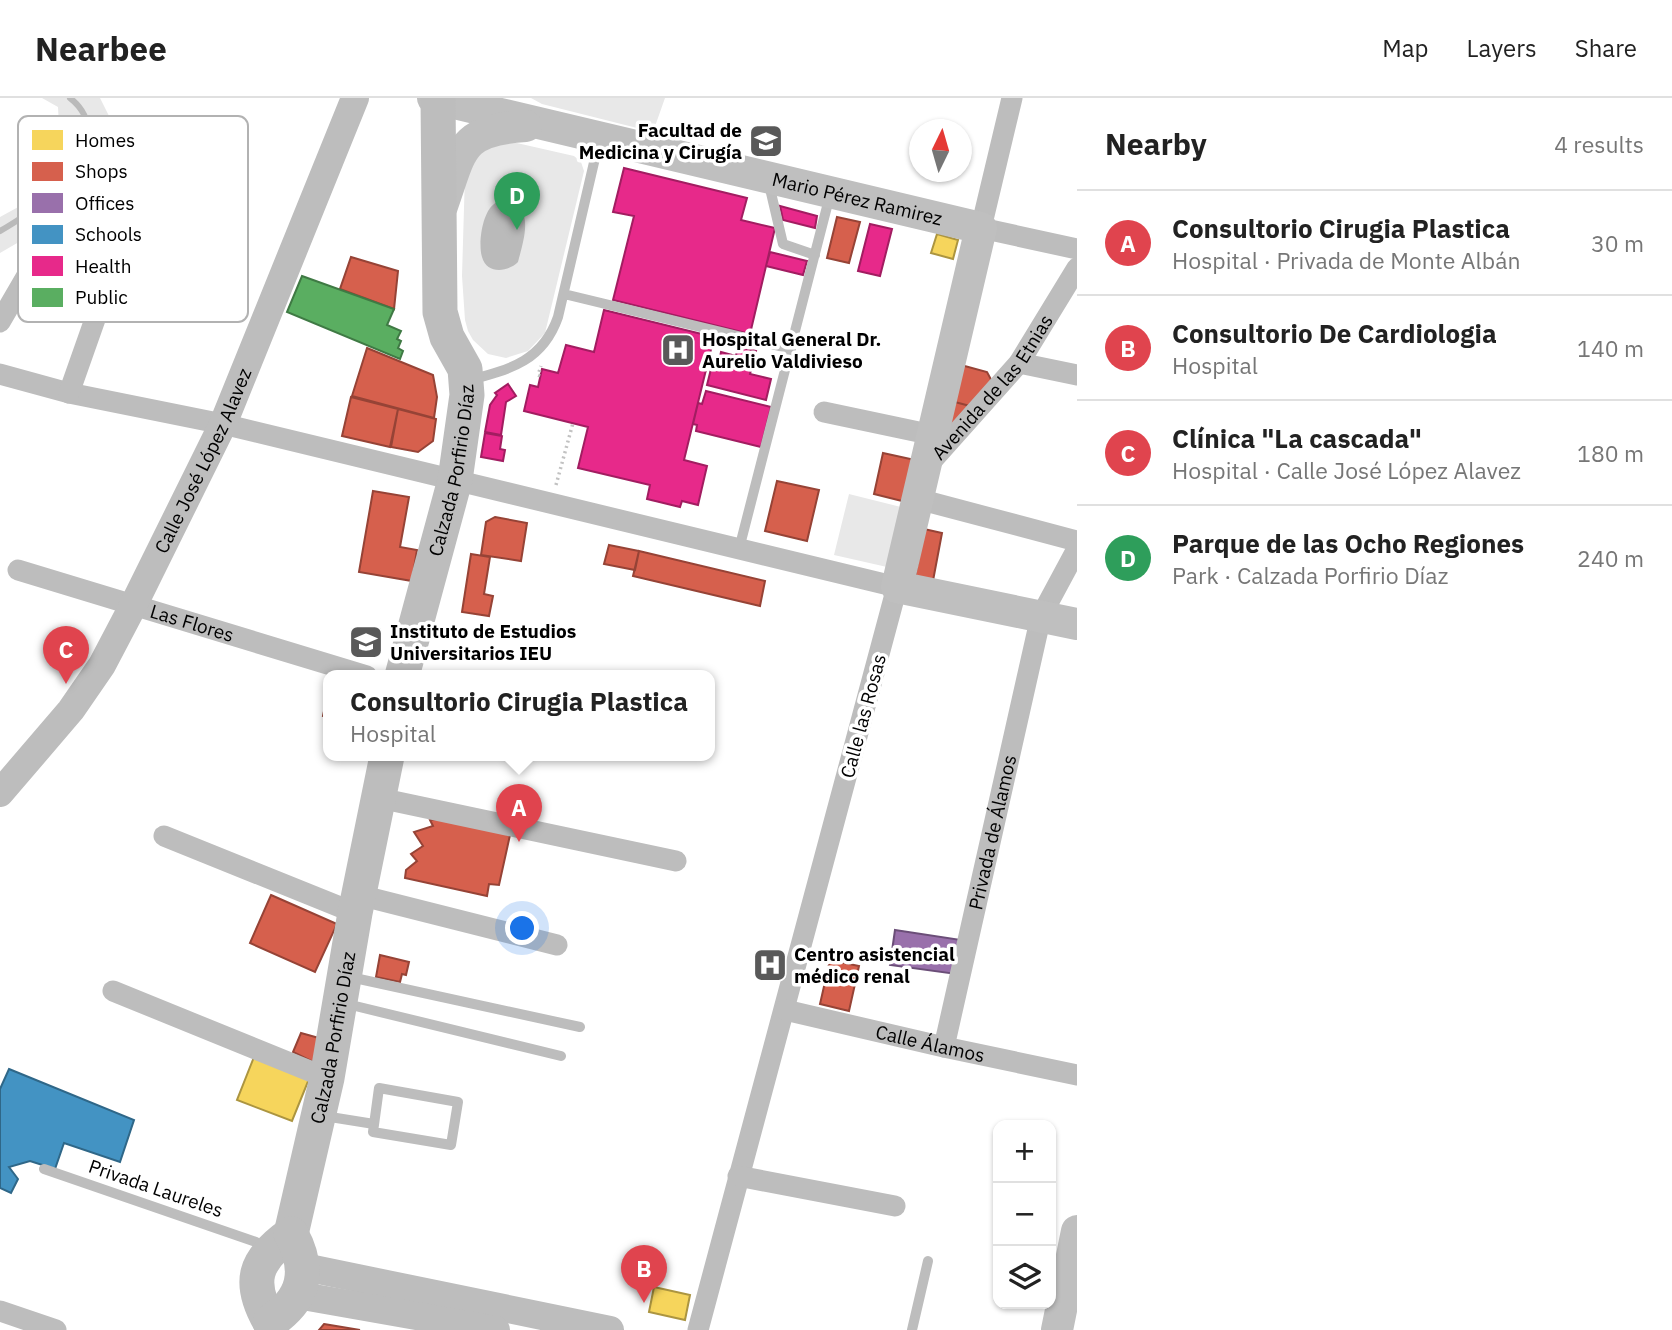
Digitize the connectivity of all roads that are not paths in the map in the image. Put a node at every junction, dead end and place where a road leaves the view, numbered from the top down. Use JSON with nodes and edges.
{"nodes":[{"id":1,"x":355,"y":98,"type":"edge"},
{"id":2,"x":436,"y":98,"type":"edge"},
{"id":3,"x":510,"y":98,"type":"edge"},
{"id":4,"x":1012,"y":98,"type":"edge"},
{"id":5,"x":548,"y":125,"type":"junction"},
{"id":6,"x":600,"y":137,"type":"junction"},
{"id":7,"x":768,"y":177,"type":"junction"},
{"id":8,"x":831,"y":192,"type":"junction"},
{"id":9,"x":438,"y":218,"type":"junction"},
{"id":10,"x":981,"y":228,"type":"junction"},
{"id":11,"x":1077,"y":249,"type":"edge"},
{"id":12,"x":815,"y":255,"type":"junction"},
{"id":13,"x":1077,"y":268,"type":"edge"},
{"id":14,"x":18,"y":291,"type":"edge"},
{"id":15,"x":564,"y":294,"type":"junction"},
{"id":16,"x":0,"y":322,"type":"edge"},
{"id":17,"x":94,"y":322,"type":"edge"},
{"id":18,"x":791,"y":349,"type":"junction"},
{"id":19,"x":1019,"y":363,"type":"junction"},
{"id":20,"x":0,"y":374,"type":"edge"},
{"id":21,"x":1077,"y":375,"type":"edge"},
{"id":22,"x":468,"y":380,"type":"junction"},
{"id":23,"x":69,"y":393,"type":"junction"},
{"id":24,"x":824,"y":412,"type":"dead end"},
{"id":25,"x":223,"y":424,"type":"junction"},
{"id":26,"x":933,"y":435,"type":"junction"},
{"id":27,"x":925,"y":468,"type":"junction"},
{"id":28,"x":454,"y":480,"type":"junction"},
{"id":29,"x":918,"y":499,"type":"junction"},
{"id":30,"x":1077,"y":541,"type":"edge"},
{"id":31,"x":739,"y":549,"type":"junction"},
{"id":32,"x":1077,"y":549,"type":"edge"},
{"id":33,"x":18,"y":570,"type":"dead end"},
{"id":34,"x":897,"y":587,"type":"junction"},
{"id":35,"x":134,"y":606,"type":"junction"},
{"id":36,"x":1041,"y":616,"type":"junction"},
{"id":37,"x":1077,"y":624,"type":"edge"},
{"id":38,"x":348,"y":670,"type":"edge"},
{"id":39,"x":404,"y":670,"type":"edge"},
{"id":40,"x":386,"y":761,"type":"edge"},
{"id":41,"x":0,"y":793,"type":"edge"},
{"id":42,"x":379,"y":799,"type":"junction"},
{"id":43,"x":164,"y":836,"type":"dead end"},
{"id":44,"x":676,"y":860,"type":"dead end"},
{"id":45,"x":357,"y":904,"type":"junction"},
{"id":46,"x":557,"y":945,"type":"dead end"},
{"id":47,"x":342,"y":989,"type":"junction"},
{"id":48,"x":113,"y":990,"type":"dead end"},
{"id":49,"x":785,"y":1010,"type":"junction"},
{"id":50,"x":580,"y":1027,"type":"dead end"},
{"id":51,"x":944,"y":1047,"type":"junction"},
{"id":52,"x":561,"y":1056,"type":"dead end"},
{"id":53,"x":1077,"y":1075,"type":"edge"},
{"id":54,"x":327,"y":1078,"type":"junction"},
{"id":55,"x":318,"y":1115,"type":"junction"},
{"id":56,"x":374,"y":1124,"type":"junction"},
{"id":57,"x":44,"y":1169,"type":"dead end"},
{"id":58,"x":738,"y":1175,"type":"junction"},
{"id":59,"x":895,"y":1206,"type":"dead end"},
{"id":60,"x":292,"y":1230,"type":"junction"},
{"id":61,"x":1077,"y":1231,"type":"edge"},
{"id":62,"x":928,"y":1261,"type":"dead end"},
{"id":63,"x":300,"y":1281,"type":"junction"},
{"id":64,"x":0,"y":1311,"type":"edge"},
{"id":65,"x":264,"y":1326,"type":"edge"},
{"id":66,"x":459,"y":1326,"type":"edge"},
{"id":67,"x":56,"y":1330,"type":"edge"},
{"id":68,"x":496,"y":1330,"type":"edge"},
{"id":69,"x":610,"y":1330,"type":"edge"},
{"id":70,"x":698,"y":1330,"type":"edge"},
{"id":71,"x":912,"y":1330,"type":"edge"},
{"id":72,"x":1057,"y":1330,"type":"edge"}],
"edges":[{"from":1,"to":25,"type":"street","name":"Calle José López Alavez"},
{"from":2,"to":5,"type":"main road","name":"Mario Pérez Ramirez"},
{"from":2,"to":9,"type":"main road","name":"Calzada Porfirio Díaz"},
{"from":3,"to":5,"type":"main road"},
{"from":4,"to":10,"type":"street","name":"Calle las Rosas"},
{"from":5,"to":6,"type":"main road","name":"Mario Pérez Ramirez"},
{"from":5,"to":9,"type":"main road"},
{"from":6,"to":7,"type":"main road","name":"Mario Pérez Ramirez"},
{"from":6,"to":15,"type":"lane"},
{"from":7,"to":8,"type":"main road","name":"Mario Pérez Ramirez"},
{"from":7,"to":12,"type":"lane"},
{"from":8,"to":10,"type":"main road","name":"Mario Pérez Ramirez"},
{"from":8,"to":12,"type":"lane"},
{"from":9,"to":22,"type":"main road","name":"Calzada Porfirio Díaz"},
{"from":10,"to":11,"type":"street","name":"Mario Pérez Ramirez"},
{"from":10,"to":26,"type":"main road","name":"Calle las Rosas"},
{"from":12,"to":18,"type":"lane"},
{"from":13,"to":19,"type":"street","name":"Avenida de las Etnias"},
{"from":14,"to":16,"type":"street"},
{"from":15,"to":18,"type":"lane"},
{"from":15,"to":22,"type":"lane"},
{"from":17,"to":23,"type":"street"},
{"from":18,"to":31,"type":"lane"},
{"from":19,"to":21,"type":"street"},
{"from":19,"to":27,"type":"street","name":"Avenida de las Etnias"},
{"from":20,"to":23,"type":"street"},
{"from":22,"to":28,"type":"main road","name":"Calzada Porfirio Díaz"},
{"from":23,"to":25,"type":"street"},
{"from":24,"to":26,"type":"street"},
{"from":25,"to":28,"type":"street"},
{"from":25,"to":35,"type":"street","name":"Calle José López Alavez"},
{"from":26,"to":27,"type":"main road","name":"Calle las Rosas"},
{"from":27,"to":29,"type":"main road","name":"Calle las Rosas"},
{"from":28,"to":31,"type":"street"},
{"from":28,"to":39,"type":"main road","name":"Calzada Porfirio Díaz"},
{"from":29,"to":30,"type":"street"},
{"from":29,"to":34,"type":"main road","name":"Calle las Rosas"},
{"from":31,"to":34,"type":"street"},
{"from":32,"to":36,"type":"street","name":"Privada de Álamos"},
{"from":33,"to":35,"type":"street","name":"Las Flores"},
{"from":34,"to":36,"type":"main road"},
{"from":34,"to":49,"type":"street","name":"Calle las Rosas"},
{"from":35,"to":38,"type":"street","name":"Las Flores"},
{"from":35,"to":41,"type":"street","name":"Calle José López Alavez"},
{"from":36,"to":37,"type":"main road"},
{"from":36,"to":51,"type":"street","name":"Privada de Álamos"},
{"from":40,"to":42,"type":"main road","name":"Calzada Porfirio Díaz"},
{"from":42,"to":44,"type":"street"},
{"from":42,"to":45,"type":"main road","name":"Calzada Porfirio Díaz"},
{"from":43,"to":45,"type":"street"},
{"from":45,"to":46,"type":"street"},
{"from":45,"to":47,"type":"main road","name":"Calzada Porfirio Díaz"},
{"from":47,"to":50,"type":"lane"},
{"from":47,"to":52,"type":"lane"},
{"from":47,"to":54,"type":"main road","name":"Calzada Porfirio Díaz"},
{"from":48,"to":54,"type":"street"},
{"from":49,"to":51,"type":"street","name":"Calle Álamos"},
{"from":49,"to":58,"type":"street","name":"Calle las Rosas"},
{"from":51,"to":53,"type":"street","name":"Calle Álamos"},
{"from":54,"to":55,"type":"main road","name":"Calzada Porfirio Díaz"},
{"from":55,"to":56,"type":"lane"},
{"from":55,"to":60,"type":"main road","name":"Calzada Porfirio Díaz"},
{"from":56,"to":56,"type":"lane"},
{"from":57,"to":60,"type":"lane","name":"Privada Laureles"},
{"from":58,"to":59,"type":"street"},
{"from":58,"to":70,"type":"street","name":"Calle las Rosas"},
{"from":60,"to":63,"type":"main road"},
{"from":60,"to":65,"type":"main road"},
{"from":61,"to":72,"type":"main road"},
{"from":62,"to":71,"type":"lane"},
{"from":63,"to":65,"type":"main road"},
{"from":63,"to":66,"type":"street"},
{"from":63,"to":69,"type":"street"},
{"from":64,"to":67,"type":"street"},
{"from":66,"to":68,"type":"street"}]}
